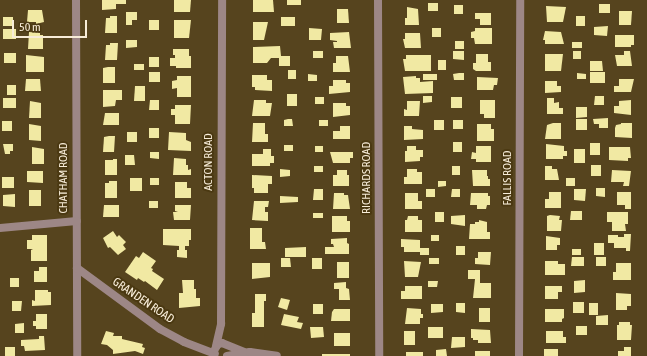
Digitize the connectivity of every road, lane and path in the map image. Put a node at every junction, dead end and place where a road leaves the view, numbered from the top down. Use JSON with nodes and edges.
{"nodes":[{"id":1,"x":76,"y":0,"type":"edge"},
{"id":2,"x":222,"y":0,"type":"edge"},
{"id":3,"x":378,"y":0,"type":"edge"},
{"id":4,"x":520,"y":0,"type":"edge"},
{"id":5,"x":76,"y":221,"type":"junction"},
{"id":6,"x":0,"y":228,"type":"edge"},
{"id":7,"x":77,"y":268,"type":"junction"},
{"id":8,"x":221,"y":324,"type":"junction"},
{"id":9,"x":227,"y":345,"type":"junction"},
{"id":10,"x":216,"y":351,"type":"edge"},
{"id":11,"x":245,"y":352,"type":"junction"},
{"id":12,"x":77,"y":356,"type":"edge"},
{"id":13,"x":227,"y":356,"type":"edge"},
{"id":14,"x":277,"y":356,"type":"edge"},
{"id":15,"x":379,"y":356,"type":"edge"},
{"id":16,"x":519,"y":356,"type":"edge"}],
"edges":[{"from":1,"to":5,"type":"street","name":"CHATHAM ROAD"},
{"from":2,"to":8,"type":"street","name":"ACTON ROAD"},
{"from":3,"to":15,"type":"street","name":"RICHARDS ROAD"},
{"from":4,"to":16,"type":"street","name":"FALLIS ROAD"},
{"from":5,"to":6,"type":"street"},
{"from":5,"to":7,"type":"street","name":"CHATHAM ROAD"},
{"from":7,"to":10,"type":"street","name":"GRANDEN ROAD"},
{"from":7,"to":12,"type":"street","name":"CHATHAM ROAD"},
{"from":8,"to":9,"type":"street","name":"ACTON ROAD"},
{"from":8,"to":10,"type":"street","name":"ACTON ROAD"},
{"from":9,"to":10,"type":"street","name":"GRANDEN ROAD"},
{"from":9,"to":11,"type":"street"},
{"from":9,"to":13,"type":"street","name":"ACTON ROAD"},
{"from":11,"to":13,"type":"street"},
{"from":11,"to":14,"type":"street"}]}
